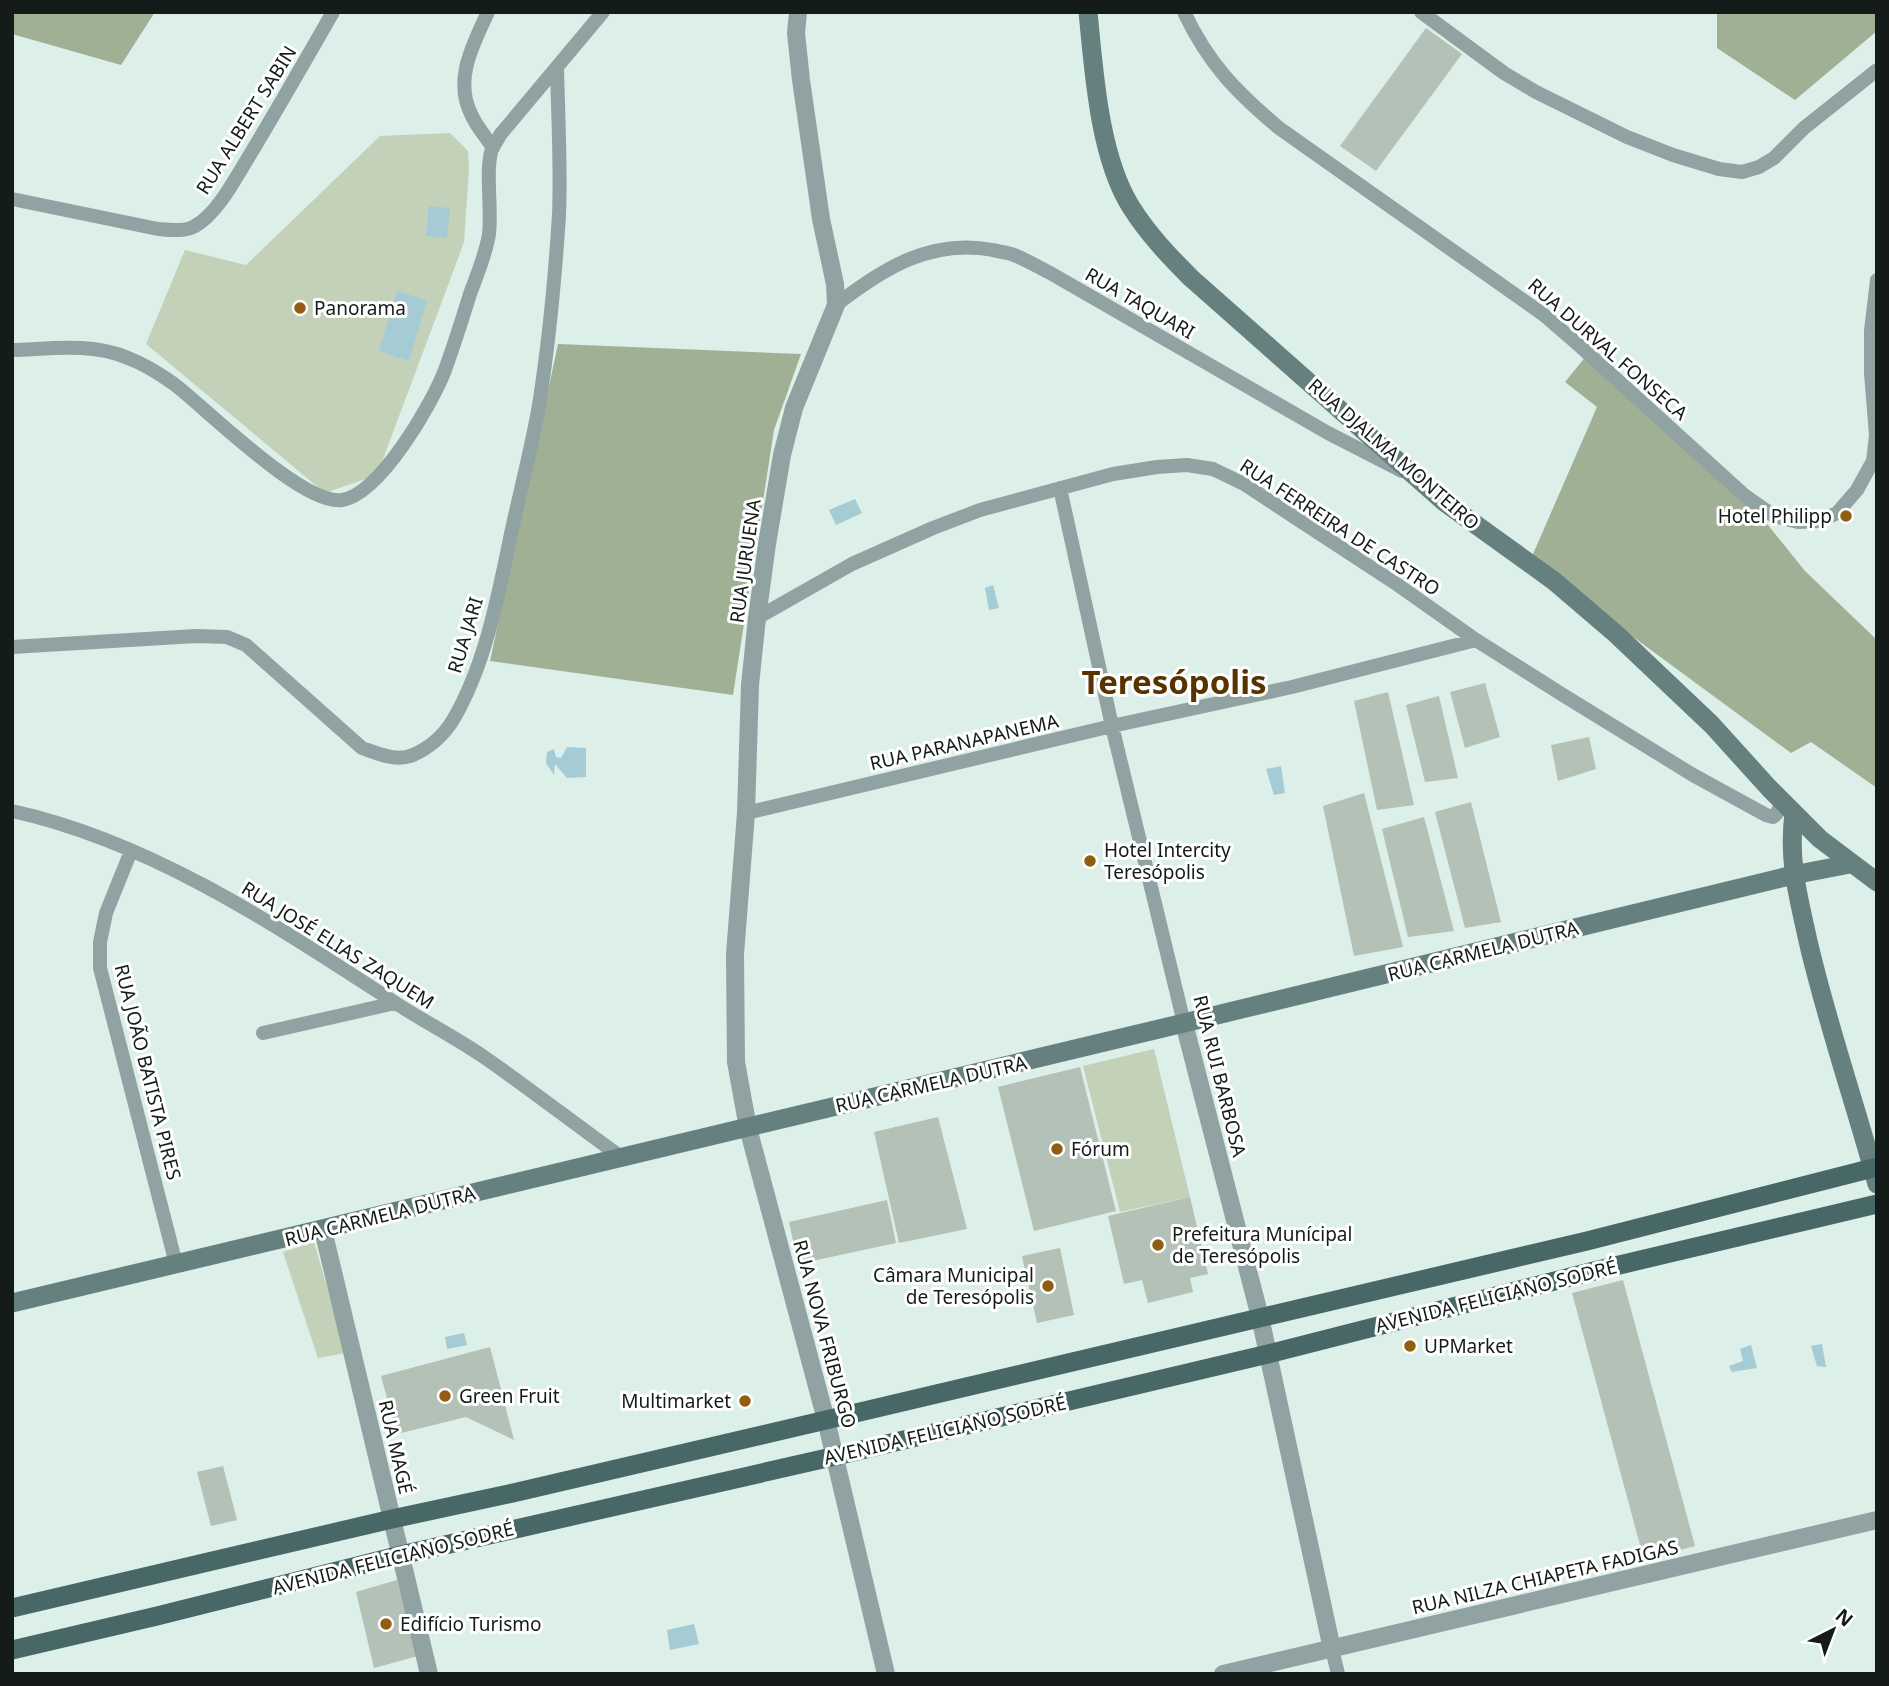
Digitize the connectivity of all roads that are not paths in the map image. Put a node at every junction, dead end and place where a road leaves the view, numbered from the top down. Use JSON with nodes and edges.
{"nodes":[{"id":1,"x":333,"y":12,"type":"edge"},
{"id":2,"x":488,"y":12,"type":"edge"},
{"id":3,"x":603,"y":12,"type":"edge"},
{"id":4,"x":799,"y":12,"type":"edge"},
{"id":5,"x":1088,"y":12,"type":"edge"},
{"id":6,"x":1184,"y":12,"type":"edge"},
{"id":7,"x":1421,"y":12,"type":"edge"},
{"id":8,"x":557,"y":67,"type":"junction"},
{"id":9,"x":1877,"y":70,"type":"edge"},
{"id":10,"x":493,"y":148,"type":"junction"},
{"id":11,"x":12,"y":199,"type":"edge"},
{"id":12,"x":1877,"y":280,"type":"edge"},
{"id":13,"x":836,"y":305,"type":"junction"},
{"id":14,"x":12,"y":350,"type":"edge"},
{"id":15,"x":1416,"y":477,"type":"junction"},
{"id":16,"x":1060,"y":488,"type":"junction"},
{"id":17,"x":757,"y":618,"type":"junction"},
{"id":18,"x":1476,"y":640,"type":"junction"},
{"id":19,"x":12,"y":648,"type":"edge"},
{"id":20,"x":1112,"y":726,"type":"junction"},
{"id":21,"x":1787,"y":807,"type":"junction"},
{"id":22,"x":12,"y":810,"type":"edge"},
{"id":23,"x":746,"y":813,"type":"junction"},
{"id":24,"x":131,"y":851,"type":"junction"},
{"id":25,"x":1850,"y":864,"type":"junction"},
{"id":26,"x":1793,"y":875,"type":"junction"},
{"id":27,"x":1877,"y":882,"type":"edge"},
{"id":28,"x":395,"y":1003,"type":"junction"},
{"id":29,"x":1184,"y":1023,"type":"junction"},
{"id":30,"x":263,"y":1033,"type":"dead end"},
{"id":31,"x":748,"y":1128,"type":"junction"},
{"id":32,"x":621,"y":1157,"type":"junction"},
{"id":33,"x":1875,"y":1173,"type":"edge"},
{"id":34,"x":1877,"y":1204,"type":"edge"},
{"id":35,"x":323,"y":1230,"type":"junction"},
{"id":36,"x":1587,"y":1241,"type":"junction"},
{"id":37,"x":176,"y":1264,"type":"junction"},
{"id":38,"x":1594,"y":1271,"type":"junction"},
{"id":39,"x":12,"y":1304,"type":"edge"},
{"id":40,"x":1260,"y":1317,"type":"junction"},
{"id":41,"x":1268,"y":1354,"type":"junction"},
{"id":42,"x":826,"y":1420,"type":"junction"},
{"id":43,"x":835,"y":1456,"type":"junction"},
{"id":44,"x":392,"y":1519,"type":"junction"},
{"id":45,"x":1877,"y":1520,"type":"edge"},
{"id":46,"x":401,"y":1555,"type":"junction"},
{"id":47,"x":12,"y":1608,"type":"edge"},
{"id":48,"x":1332,"y":1649,"type":"junction"},
{"id":49,"x":12,"y":1650,"type":"edge"},
{"id":50,"x":429,"y":1674,"type":"edge"},
{"id":51,"x":886,"y":1674,"type":"edge"},
{"id":52,"x":1223,"y":1674,"type":"edge"},
{"id":53,"x":1338,"y":1674,"type":"edge"}],
"edges":[{"from":1,"to":11,"type":"street","name":"RUA ALBERT SABIN"},
{"from":2,"to":10,"type":"street"},
{"from":3,"to":8,"type":"street"},
{"from":4,"to":13,"type":"street","name":"RUA JURUENA"},
{"from":5,"to":15,"type":"main road","name":"RUA DJALMA MONTEIRO"},
{"from":6,"to":12,"type":"street","name":"RUA DURVAL FONSECA"},
{"from":7,"to":9,"type":"street"},
{"from":8,"to":10,"type":"street"},
{"from":8,"to":19,"type":"street","name":"RUA JARI"},
{"from":10,"to":14,"type":"street"},
{"from":13,"to":15,"type":"street","name":"RUA TAQUARI"},
{"from":13,"to":17,"type":"street","name":"RUA JURUENA"},
{"from":15,"to":21,"type":"main road","name":"RUA DJALMA MONTEIRO"},
{"from":16,"to":17,"type":"street","name":"RUA FERREIRA DE CASTRO"},
{"from":16,"to":18,"type":"street","name":"RUA FERREIRA DE CASTRO"},
{"from":16,"to":20,"type":"street","name":"RUA RUI BARBOSA"},
{"from":17,"to":23,"type":"street","name":"RUA JURUENA"},
{"from":18,"to":20,"type":"street","name":"RUA PARANAPANEMA"},
{"from":18,"to":21,"type":"street","name":"RUA FERREIRA DE CASTRO"},
{"from":20,"to":23,"type":"street","name":"RUA PARANAPANEMA"},
{"from":20,"to":29,"type":"street","name":"RUA RUI BARBOSA"},
{"from":21,"to":25,"type":"main road","name":"RUA DJALMA MONTEIRO"},
{"from":21,"to":26,"type":"main road"},
{"from":22,"to":24,"type":"street","name":"RUA JOSÉ ELIAS ZAQUEM"},
{"from":23,"to":31,"type":"street","name":"RUA JURUENA"},
{"from":24,"to":28,"type":"street","name":"RUA JOSÉ ELIAS ZAQUEM"},
{"from":24,"to":37,"type":"street","name":"RUA JOÃO BATISTA PIRES"},
{"from":25,"to":26,"type":"main road","name":"RUA CARMELA DUTRA"},
{"from":25,"to":27,"type":"main road","name":"RUA DJALMA MONTEIRO"},
{"from":26,"to":29,"type":"main road","name":"RUA CARMELA DUTRA"},
{"from":26,"to":33,"type":"main road"},
{"from":28,"to":30,"type":"street"},
{"from":28,"to":32,"type":"street","name":"RUA JOSÉ ELIAS ZAQUEM"},
{"from":29,"to":31,"type":"main road","name":"RUA CARMELA DUTRA"},
{"from":29,"to":40,"type":"street","name":"RUA RUI BARBOSA"},
{"from":31,"to":32,"type":"main road","name":"RUA CARMELA DUTRA"},
{"from":31,"to":42,"type":"street","name":"RUA NOVA FRIBURGO"},
{"from":32,"to":35,"type":"main road","name":"RUA CARMELA DUTRA"},
{"from":33,"to":36,"type":"main road","name":"AVENIDA FELICIANO SODRÉ"},
{"from":34,"to":38,"type":"main road","name":"AVENIDA FELICIANO SODRÉ"},
{"from":35,"to":37,"type":"main road","name":"RUA CARMELA DUTRA"},
{"from":35,"to":44,"type":"street","name":"RUA MAGÉ"},
{"from":36,"to":38,"type":"main road"},
{"from":36,"to":40,"type":"main road","name":"AVENIDA FELICIANO SODRÉ"},
{"from":37,"to":39,"type":"main road","name":"RUA CARMELA DUTRA"},
{"from":38,"to":41,"type":"main road","name":"AVENIDA FELICIANO SODRÉ"},
{"from":40,"to":41,"type":"street","name":"RUA RUI BARBOSA"},
{"from":40,"to":42,"type":"main road","name":"AVENIDA FELICIANO SODRÉ"},
{"from":41,"to":43,"type":"main road","name":"AVENIDA FELICIANO SODRÉ"},
{"from":41,"to":48,"type":"street","name":"RUA RUI BARBOSA"},
{"from":42,"to":43,"type":"street","name":"RUA NOVA FRIBURGO"},
{"from":42,"to":44,"type":"main road","name":"AVENIDA FELICIANO SODRÉ"},
{"from":43,"to":46,"type":"main road","name":"AVENIDA FELICIANO SODRÉ"},
{"from":43,"to":51,"type":"street","name":"RUA NOVA FRIBURGO"},
{"from":44,"to":46,"type":"street","name":"RUA MAGÉ"},
{"from":44,"to":47,"type":"main road","name":"AVENIDA FELICIANO SODRÉ"},
{"from":45,"to":48,"type":"street","name":"RUA NILZA CHIAPETA FADIGAS"},
{"from":46,"to":49,"type":"main road","name":"AVENIDA FELICIANO SODRÉ"},
{"from":46,"to":50,"type":"street","name":"RUA MAGÉ"},
{"from":48,"to":52,"type":"street","name":"RUA NILZA CHIAPETA FADIGAS"},
{"from":48,"to":53,"type":"street","name":"RUA RUI BARBOSA"}]}
